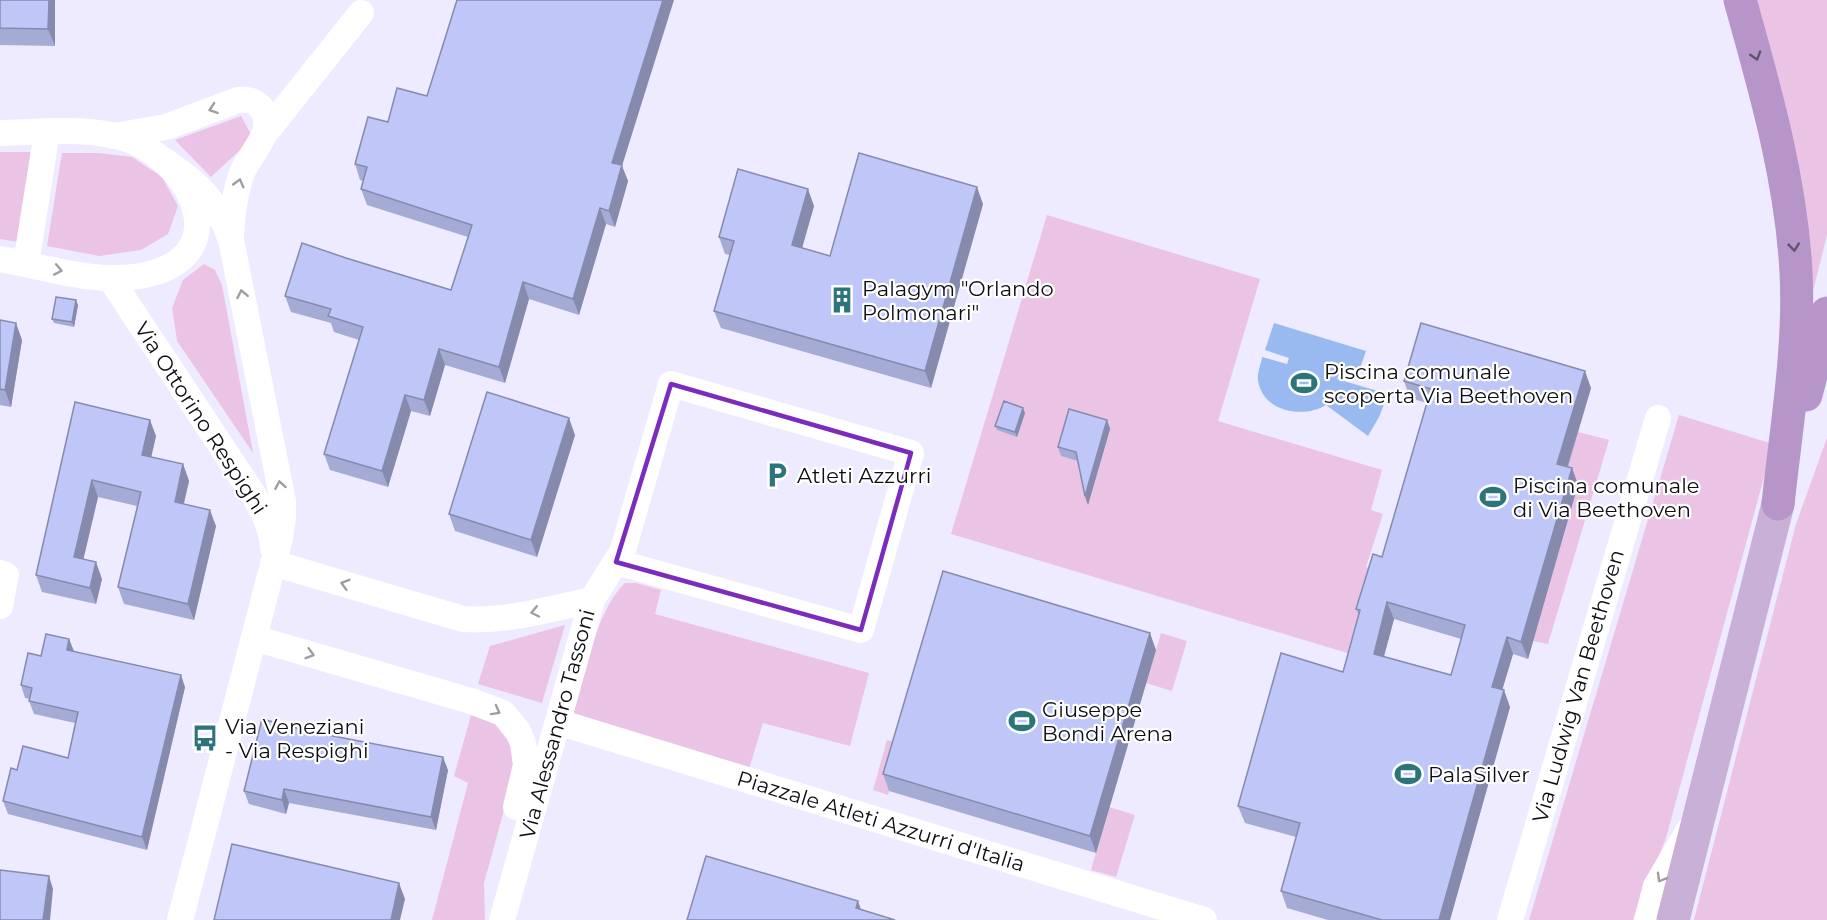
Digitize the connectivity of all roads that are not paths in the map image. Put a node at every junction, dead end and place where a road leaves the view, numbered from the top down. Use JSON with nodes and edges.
{"nodes":[{"id":1,"x":1740,"y":0,"type":"edge"},
{"id":2,"x":360,"y":13,"type":"dead end"},
{"id":3,"x":47,"y":132,"type":"junction"},
{"id":4,"x":0,"y":133,"type":"edge"},
{"id":5,"x":114,"y":136,"type":"junction"},
{"id":6,"x":263,"y":136,"type":"junction"},
{"id":7,"x":165,"y":161,"type":"junction"},
{"id":8,"x":231,"y":240,"type":"junction"},
{"id":9,"x":0,"y":260,"type":"edge"},
{"id":10,"x":26,"y":264,"type":"junction"},
{"id":11,"x":110,"y":279,"type":"junction"},
{"id":12,"x":1827,"y":313,"type":"edge"},
{"id":13,"x":1827,"y":384,"type":"edge"},
{"id":14,"x":1658,"y":418,"type":"dead end"},
{"id":15,"x":1778,"y":504,"type":"junction"},
{"id":16,"x":616,"y":562,"type":"junction"},
{"id":17,"x":273,"y":563,"type":"junction"},
{"id":18,"x":0,"y":573,"type":"edge"},
{"id":19,"x":592,"y":600,"type":"junction"},
{"id":20,"x":0,"y":606,"type":"edge"},
{"id":21,"x":254,"y":638,"type":"junction"},
{"id":22,"x":558,"y":722,"type":"junction"},
{"id":23,"x":1701,"y":810,"type":"junction"},
{"id":24,"x":180,"y":920,"type":"edge"},
{"id":25,"x":501,"y":920,"type":"edge"},
{"id":26,"x":1204,"y":920,"type":"edge"},
{"id":27,"x":1509,"y":920,"type":"edge"},
{"id":28,"x":1647,"y":920,"type":"edge"},
{"id":29,"x":1673,"y":920,"type":"edge"}],
"edges":[{"from":1,"to":15,"type":"highway","one_way":true},
{"from":2,"to":6,"type":"street","name":"Via Ottorino Respighi"},
{"from":3,"to":4,"type":"street"},
{"from":3,"to":5,"type":"street"},
{"from":3,"to":10,"type":"street"},
{"from":6,"to":5,"type":"street","one_way":true},
{"from":5,"to":7,"type":"street"},
{"from":8,"to":6,"type":"street","name":"Via Ottorino Respighi","one_way":true},
{"from":7,"to":8,"type":"street","name":"Via Ottorino Respighi"},
{"from":7,"to":11,"type":"street"},
{"from":17,"to":8,"type":"street","name":"Via Ottorino Respighi","one_way":true},
{"from":9,"to":10,"type":"street"},
{"from":10,"to":11,"type":"street","one_way":true},
{"from":11,"to":17,"type":"street","name":"Via Ottorino Respighi"},
{"from":12,"to":15,"type":"highway"},
{"from":13,"to":15,"type":"highway"},
{"from":14,"to":27,"type":"street","name":"Via Ludwig Van Beethoven"},
{"from":15,"to":23,"type":"main road"},
{"from":16,"to":16,"type":"street"},
{"from":16,"to":19,"type":"street"},
{"from":19,"to":17,"type":"street","name":"Via Alessandro Tassoni","one_way":true},
{"from":17,"to":21,"type":"street","name":"Via Ottorino Respighi"},
{"from":18,"to":20,"type":"street"},
{"from":19,"to":22,"type":"street","name":"Via Alessandro Tassoni"},
{"from":21,"to":24,"type":"street","name":"Via Ottorino Respighi"},
{"from":21,"to":25,"type":"street","name":"Via Alessandro Tassoni","one_way":true},
{"from":22,"to":25,"type":"street","name":"Via Alessandro Tassoni"},
{"from":22,"to":26,"type":"street","name":"Piazzale Atleti Azzurri d'Italia"},
{"from":23,"to":28,"type":"street","one_way":true},
{"from":23,"to":29,"type":"main road"}]}
